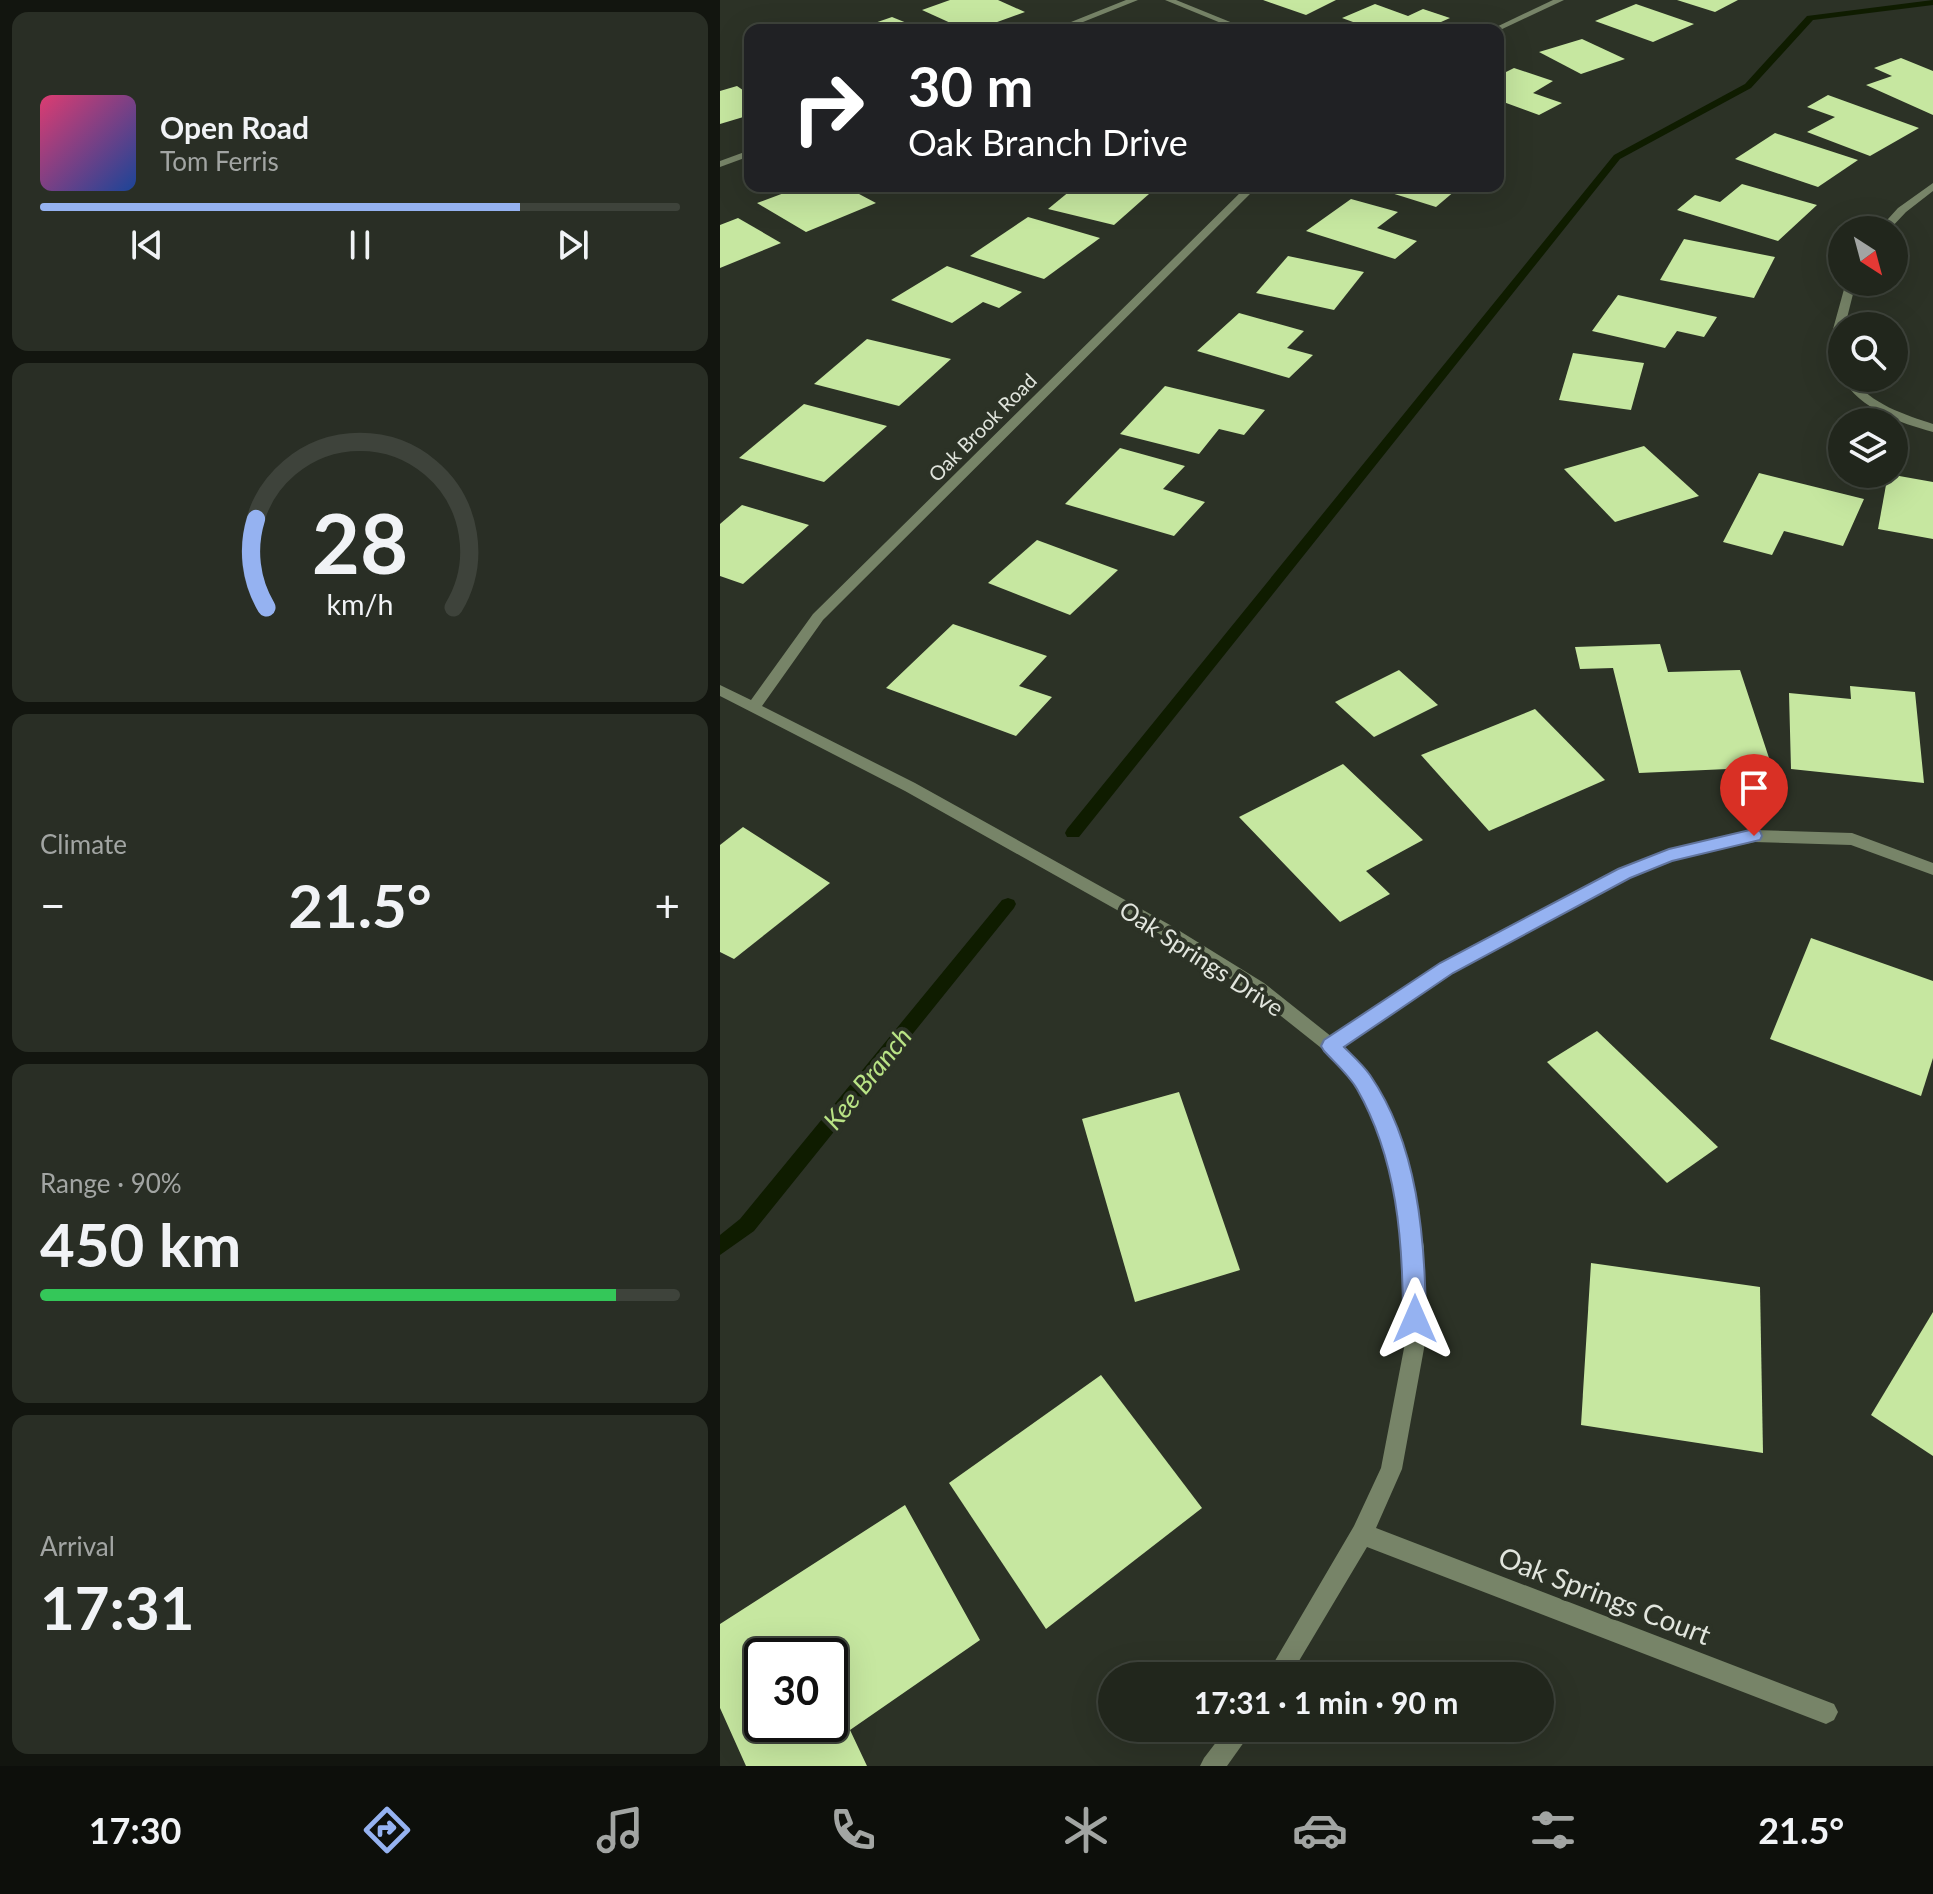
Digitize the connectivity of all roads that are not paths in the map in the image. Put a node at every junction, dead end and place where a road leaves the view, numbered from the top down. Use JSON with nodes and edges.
{"nodes":[{"id":1,"x":1134,"y":0,"type":"edge"},
{"id":2,"x":1169,"y":0,"type":"edge"},
{"id":3,"x":1560,"y":0,"type":"edge"},
{"id":4,"x":1071,"y":24,"type":"edge"},
{"id":5,"x":1231,"y":24,"type":"edge"},
{"id":6,"x":1504,"y":25,"type":"edge"},
{"id":7,"x":744,"y":155,"type":"edge"},
{"id":8,"x":720,"y":164,"type":"edge"},
{"id":9,"x":1933,"y":186,"type":"edge"},
{"id":10,"x":1247,"y":192,"type":"edge"},
{"id":11,"x":1896,"y":216,"type":"edge"},
{"id":12,"x":1860,"y":392,"type":"edge"},
{"id":13,"x":1933,"y":428,"type":"edge"},
{"id":14,"x":720,"y":690,"type":"edge"},
{"id":15,"x":753,"y":708,"type":"junction"},
{"id":16,"x":1933,"y":869,"type":"edge"},
{"id":17,"x":1331,"y":1046,"type":"junction"},
{"id":18,"x":1362,"y":1534,"type":"junction"},
{"id":19,"x":1285,"y":1662,"type":"edge"},
{"id":20,"x":1826,"y":1712,"type":"dead end"},
{"id":21,"x":1231,"y":1742,"type":"edge"},
{"id":22,"x":1212,"y":1766,"type":"edge"}],
"edges":[{"from":1,"to":4,"type":"street"},
{"from":2,"to":5,"type":"street"},
{"from":3,"to":6,"type":"street"},
{"from":7,"to":8,"type":"street"},
{"from":9,"to":11,"type":"street"},
{"from":10,"to":15,"type":"street","name":"Oak Brook Road"},
{"from":12,"to":13,"type":"street"},
{"from":14,"to":15,"type":"street","name":"Oak Springs Drive"},
{"from":15,"to":17,"type":"street","name":"Oak Springs Drive"},
{"from":16,"to":17,"type":"street"},
{"from":17,"to":18,"type":"street","name":"Oak Springs Drive"},
{"from":18,"to":19,"type":"street","name":"Oak Springs Drive"},
{"from":18,"to":20,"type":"street","name":"Oak Springs Court"},
{"from":21,"to":22,"type":"street"}]}
